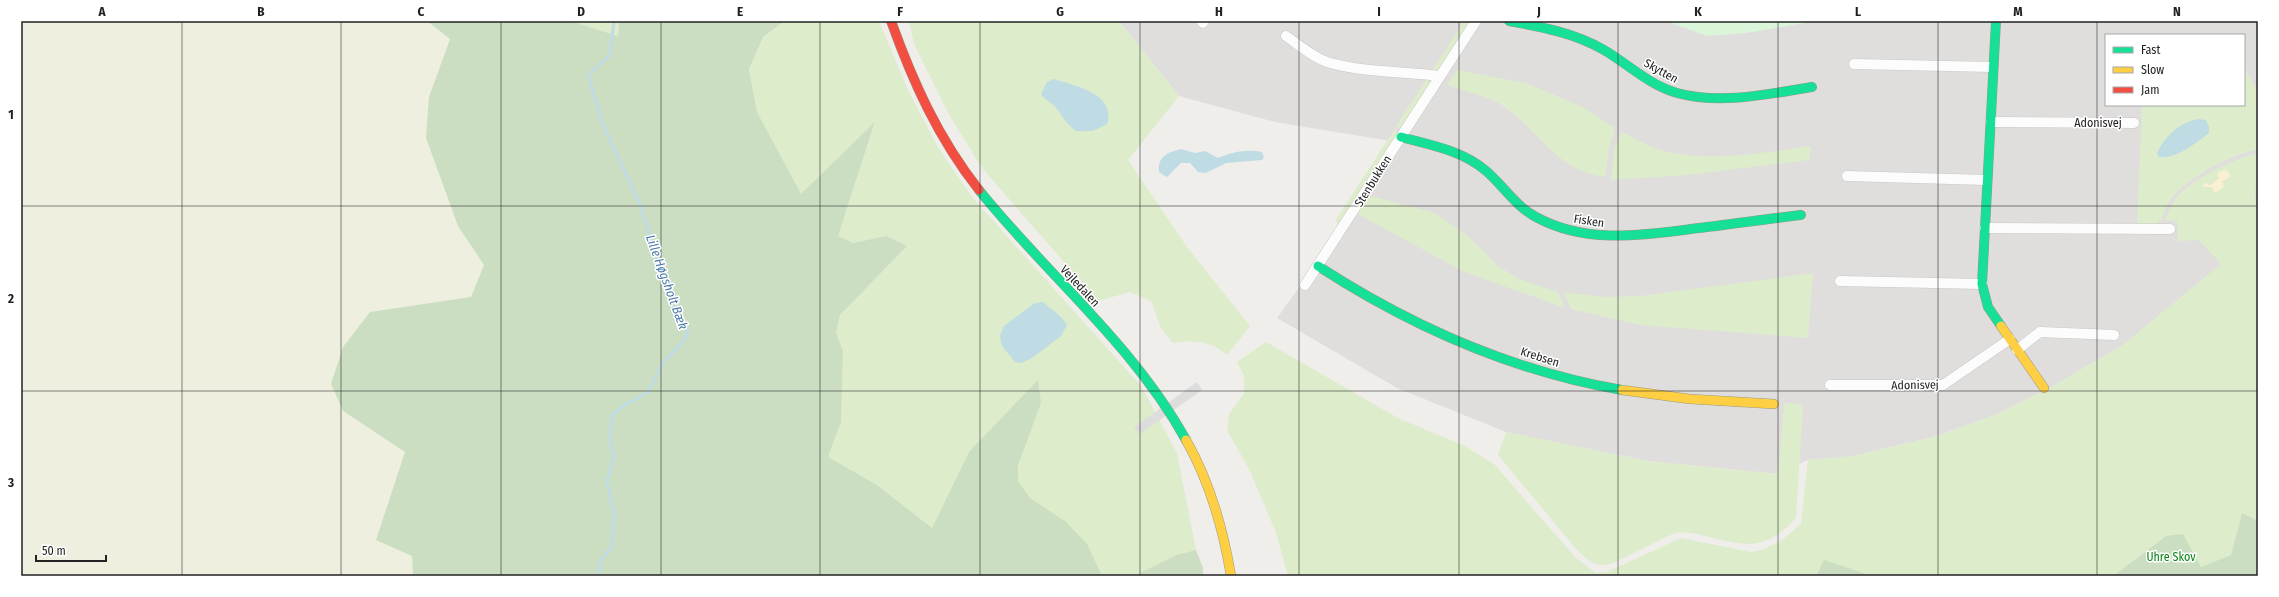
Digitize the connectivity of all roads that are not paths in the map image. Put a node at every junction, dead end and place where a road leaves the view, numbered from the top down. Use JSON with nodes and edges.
{"nodes":[{"id":1,"x":891,"y":21,"type":"edge"},
{"id":2,"x":1476,"y":21,"type":"edge"},
{"id":3,"x":1509,"y":21,"type":"edge"},
{"id":4,"x":1996,"y":21,"type":"edge"},
{"id":5,"x":1286,"y":36,"type":"dead end"},
{"id":6,"x":1854,"y":64,"type":"dead end"},
{"id":7,"x":1994,"y":67,"type":"junction"},
{"id":8,"x":1440,"y":76,"type":"junction"},
{"id":9,"x":1812,"y":87,"type":"dead end"},
{"id":10,"x":1991,"y":122,"type":"junction"},
{"id":11,"x":2134,"y":123,"type":"dead end"},
{"id":12,"x":1401,"y":137,"type":"junction"},
{"id":13,"x":1847,"y":176,"type":"dead end"},
{"id":14,"x":1988,"y":180,"type":"junction"},
{"id":15,"x":1800,"y":215,"type":"dead end"},
{"id":16,"x":1985,"y":228,"type":"junction"},
{"id":17,"x":2170,"y":229,"type":"dead end"},
{"id":18,"x":1318,"y":266,"type":"junction"},
{"id":19,"x":1840,"y":281,"type":"dead end"},
{"id":20,"x":1982,"y":284,"type":"junction"},
{"id":21,"x":1305,"y":285,"type":"dead end"},
{"id":22,"x":2114,"y":336,"type":"dead end"},
{"id":23,"x":2010,"y":340,"type":"junction"},
{"id":24,"x":2017,"y":350,"type":"junction"},
{"id":25,"x":1830,"y":385,"type":"dead end"},
{"id":26,"x":2044,"y":388,"type":"dead end"},
{"id":27,"x":1774,"y":404,"type":"dead end"},
{"id":28,"x":1231,"y":576,"type":"edge"}],
"edges":[{"from":1,"to":28,"type":"street","name":"Vejledalen"},
{"from":2,"to":8,"type":"street","name":"Stenbukken"},
{"from":3,"to":9,"type":"street","name":"Skytten"},
{"from":4,"to":7,"type":"street"},
{"from":5,"to":8,"type":"street"},
{"from":6,"to":7,"type":"street"},
{"from":7,"to":10,"type":"street"},
{"from":8,"to":12,"type":"street","name":"Stenbukken"},
{"from":10,"to":11,"type":"street","name":"Adonisvej"},
{"from":10,"to":14,"type":"street"},
{"from":12,"to":15,"type":"street","name":"Fisken"},
{"from":12,"to":18,"type":"street","name":"Stenbukken"},
{"from":13,"to":14,"type":"street"},
{"from":14,"to":16,"type":"street"},
{"from":16,"to":17,"type":"street"},
{"from":16,"to":20,"type":"street"},
{"from":18,"to":21,"type":"street","name":"Stenbukken"},
{"from":18,"to":27,"type":"street","name":"Krebsen"},
{"from":19,"to":20,"type":"street"},
{"from":20,"to":23,"type":"street"},
{"from":22,"to":24,"type":"street"},
{"from":23,"to":24,"type":"street"},
{"from":23,"to":25,"type":"street","name":"Adonisvej"},
{"from":24,"to":26,"type":"street"}]}
